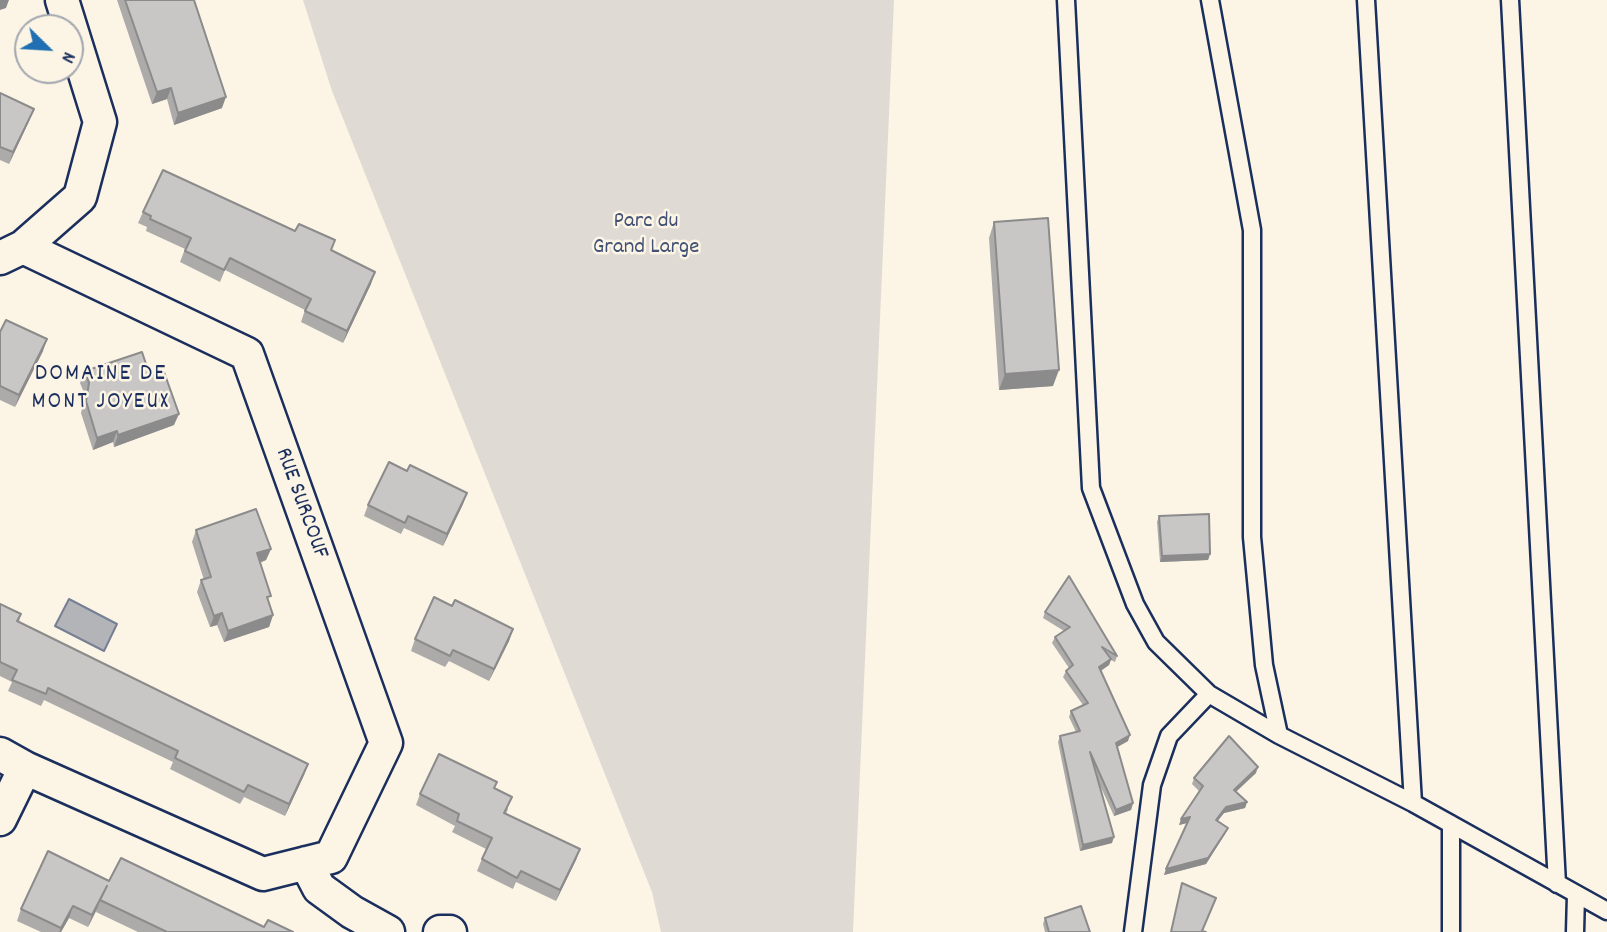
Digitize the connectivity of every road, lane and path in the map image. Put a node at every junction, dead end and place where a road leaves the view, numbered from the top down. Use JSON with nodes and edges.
{"nodes":[{"id":1,"x":62,"y":0,"type":"edge"},
{"id":2,"x":1066,"y":0,"type":"edge"},
{"id":3,"x":1210,"y":0,"type":"edge"},
{"id":4,"x":1366,"y":0,"type":"edge"},
{"id":5,"x":1510,"y":0,"type":"edge"},
{"id":6,"x":12,"y":253,"type":"edge"},
{"id":7,"x":1209,"y":694,"type":"junction"},
{"id":8,"x":1279,"y":735,"type":"junction"},
{"id":9,"x":12,"y":761,"type":"edge"},
{"id":10,"x":1413,"y":803,"type":"junction"},
{"id":11,"x":0,"y":819,"type":"edge"},
{"id":12,"x":1451,"y":824,"type":"junction"},
{"id":13,"x":306,"y":863,"type":"junction"},
{"id":14,"x":1557,"y":884,"type":"junction"},
{"id":15,"x":1576,"y":895,"type":"junction"},
{"id":16,"x":1607,"y":911,"type":"edge"},
{"id":17,"x":388,"y":932,"type":"edge"},
{"id":18,"x":440,"y":932,"type":"edge"},
{"id":19,"x":450,"y":932,"type":"edge"},
{"id":20,"x":1133,"y":932,"type":"edge"},
{"id":21,"x":1451,"y":932,"type":"edge"},
{"id":22,"x":1575,"y":932,"type":"edge"}],
"edges":[{"from":1,"to":6,"type":"street"},
{"from":2,"to":7,"type":"lane"},
{"from":3,"to":8,"type":"lane"},
{"from":4,"to":10,"type":"lane"},
{"from":5,"to":14,"type":"lane"},
{"from":6,"to":13,"type":"street","name":"RUE SURCOUF"},
{"from":7,"to":8,"type":"lane"},
{"from":7,"to":20,"type":"lane"},
{"from":8,"to":10,"type":"lane"},
{"from":9,"to":11,"type":"street"},
{"from":9,"to":13,"type":"street","name":"RUE SURCOUF"},
{"from":10,"to":12,"type":"lane"},
{"from":12,"to":14,"type":"lane"},
{"from":12,"to":21,"type":"lane"},
{"from":13,"to":17,"type":"street"},
{"from":14,"to":15,"type":"lane"},
{"from":15,"to":16,"type":"lane"},
{"from":15,"to":22,"type":"lane"},
{"from":18,"to":19,"type":"street"}]}
